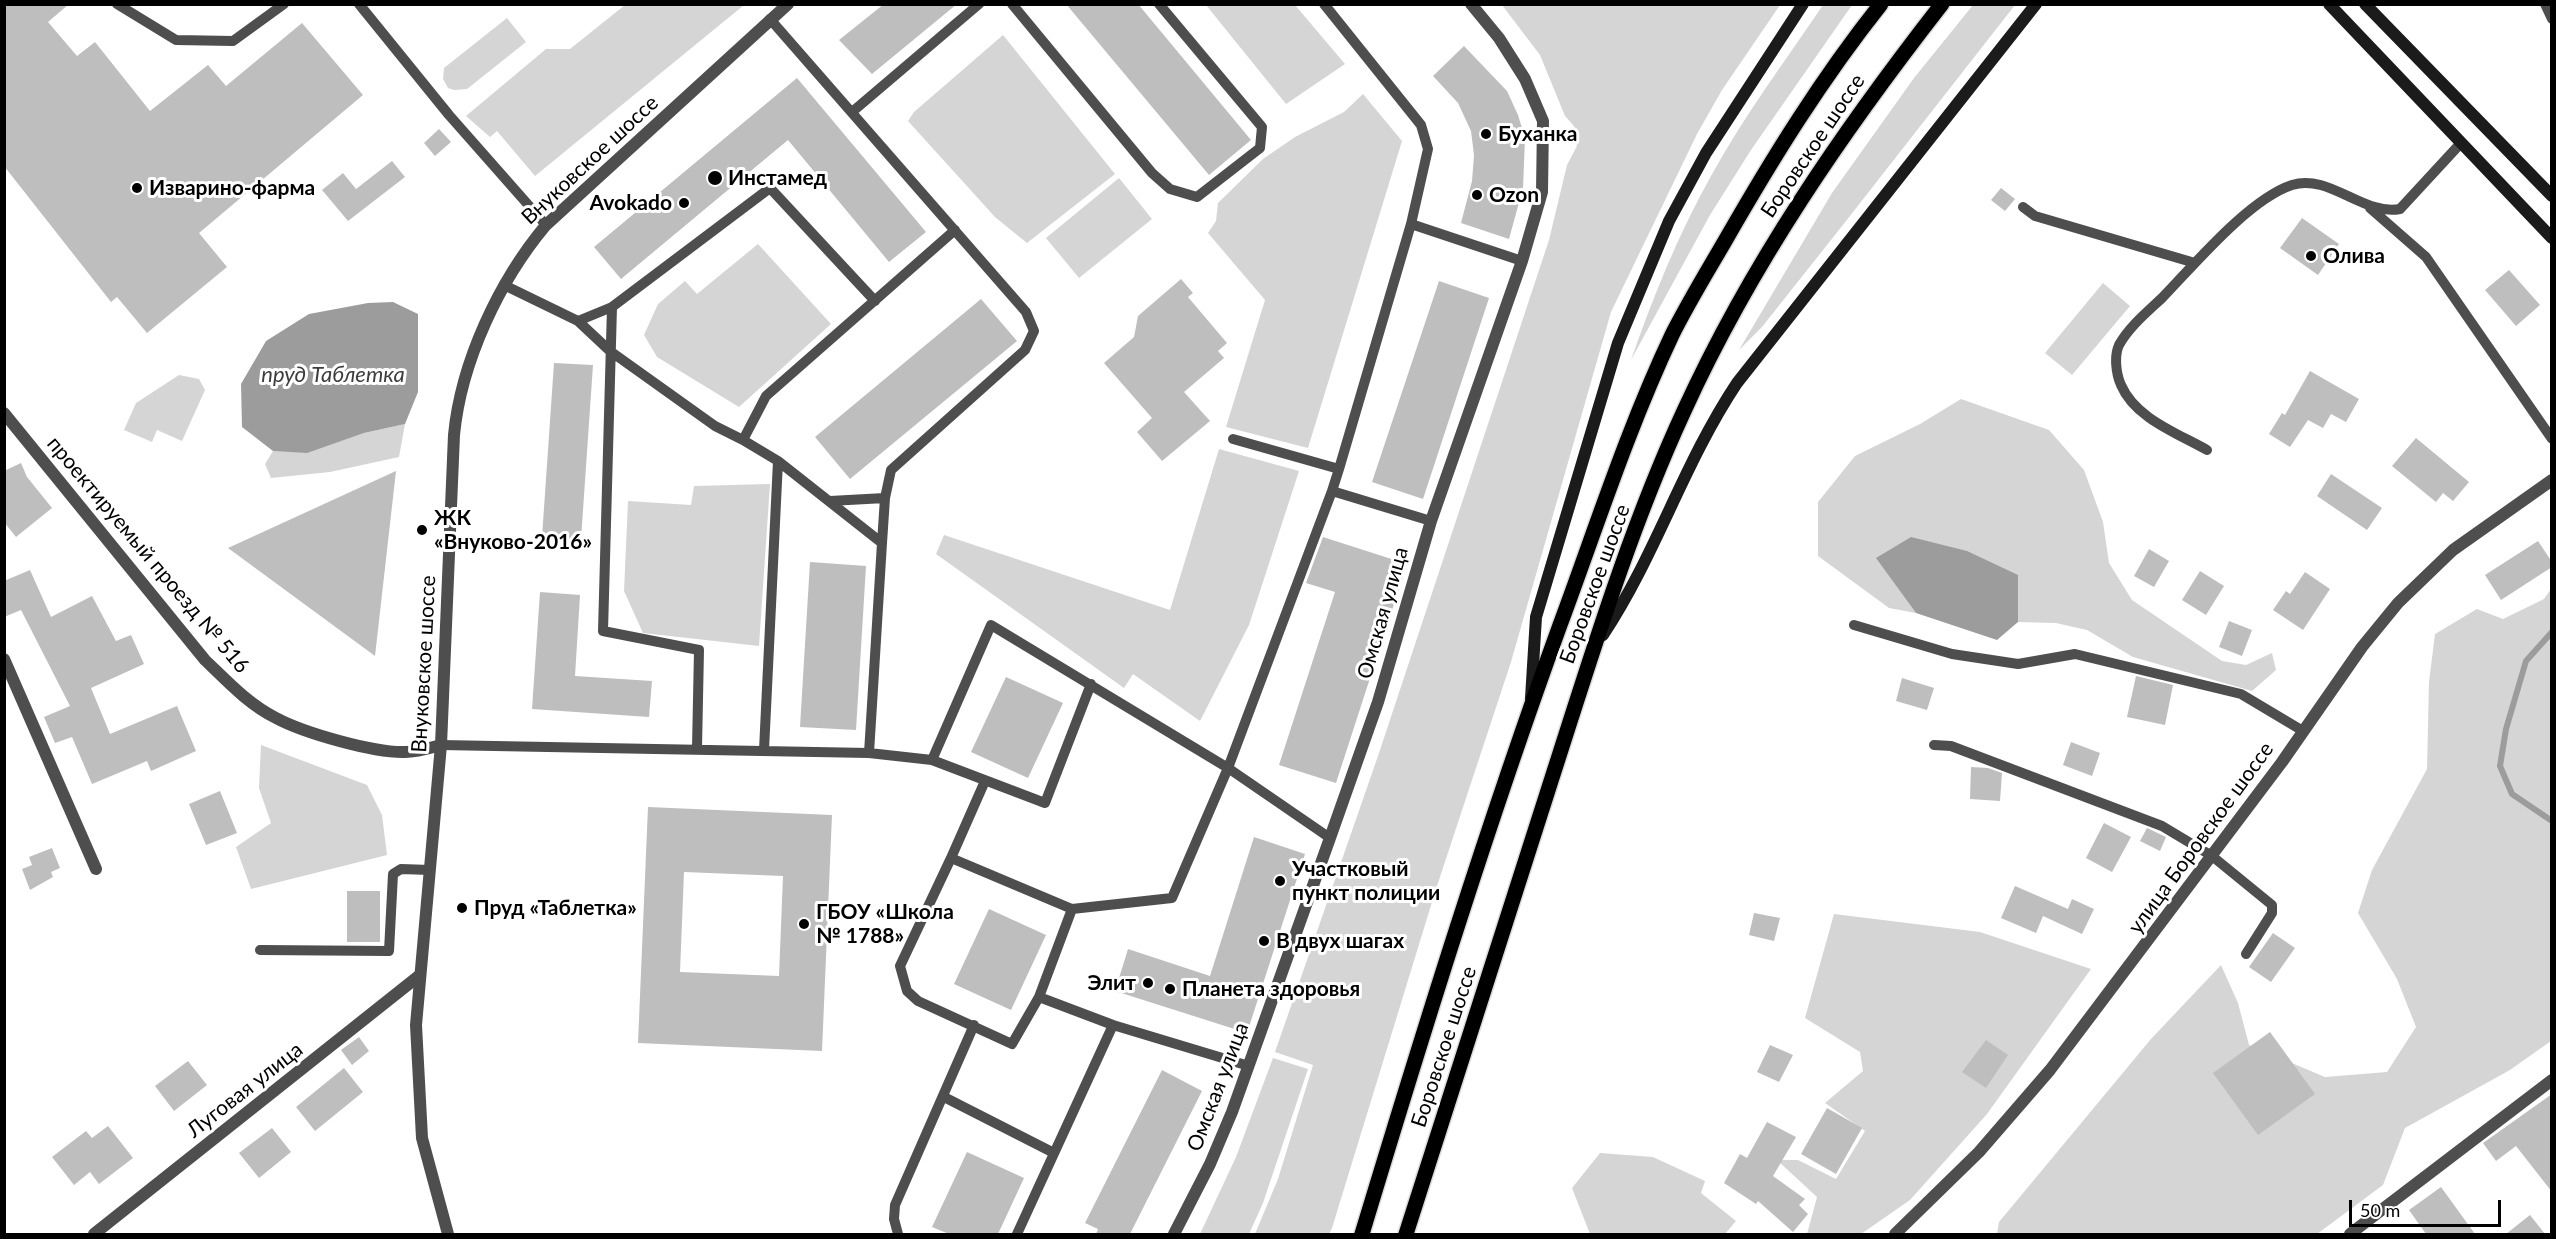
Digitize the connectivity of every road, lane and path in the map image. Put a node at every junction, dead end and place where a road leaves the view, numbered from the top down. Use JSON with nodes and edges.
{"nodes":[{"id":1,"x":117,"y":4,"type":"edge"},
{"id":2,"x":284,"y":4,"type":"edge"},
{"id":3,"x":359,"y":4,"type":"edge"},
{"id":4,"x":788,"y":4,"type":"edge"},
{"id":5,"x":979,"y":4,"type":"edge"},
{"id":6,"x":1012,"y":4,"type":"edge"},
{"id":7,"x":1159,"y":4,"type":"edge"},
{"id":8,"x":1324,"y":4,"type":"edge"},
{"id":9,"x":1471,"y":4,"type":"edge"},
{"id":10,"x":1803,"y":4,"type":"edge"},
{"id":11,"x":1881,"y":4,"type":"edge"},
{"id":12,"x":1942,"y":4,"type":"edge"},
{"id":13,"x":2036,"y":4,"type":"edge"},
{"id":14,"x":2329,"y":4,"type":"edge"},
{"id":15,"x":2365,"y":4,"type":"edge"},
{"id":16,"x":2545,"y":4,"type":"edge"},
{"id":17,"x":770,"y":19,"type":"junction"},
{"id":18,"x":2552,"y":19,"type":"edge"},
{"id":19,"x":852,"y":112,"type":"junction"},
{"id":20,"x":2460,"y":144,"type":"junction"},
{"id":21,"x":2552,"y":196,"type":"edge"},
{"id":22,"x":2365,"y":204,"type":"junction"},
{"id":23,"x":2023,"y":207,"type":"dead end"},
{"id":24,"x":1411,"y":224,"type":"junction"},
{"id":25,"x":546,"y":225,"type":"junction"},
{"id":26,"x":955,"y":230,"type":"junction"},
{"id":27,"x":2552,"y":238,"type":"edge"},
{"id":28,"x":1522,"y":261,"type":"junction"},
{"id":29,"x":2195,"y":263,"type":"junction"},
{"id":30,"x":506,"y":286,"type":"junction"},
{"id":31,"x":875,"y":301,"type":"junction"},
{"id":32,"x":612,"y":307,"type":"junction"},
{"id":33,"x":578,"y":321,"type":"junction"},
{"id":34,"x":610,"y":351,"type":"junction"},
{"id":35,"x":4,"y":413,"type":"edge"},
{"id":36,"x":1233,"y":439,"type":"dead end"},
{"id":37,"x":2552,"y":439,"type":"edge"},
{"id":38,"x":743,"y":440,"type":"junction"},
{"id":39,"x":2207,"y":450,"type":"dead end"},
{"id":40,"x":778,"y":461,"type":"junction"},
{"id":41,"x":1339,"y":469,"type":"junction"},
{"id":42,"x":2552,"y":480,"type":"edge"},
{"id":43,"x":1332,"y":490,"type":"junction"},
{"id":44,"x":885,"y":498,"type":"junction"},
{"id":45,"x":830,"y":501,"type":"junction"},
{"id":46,"x":1431,"y":520,"type":"junction"},
{"id":47,"x":882,"y":543,"type":"junction"},
{"id":48,"x":1854,"y":625,"type":"dead end"},
{"id":49,"x":1593,"y":648,"type":"junction"},
{"id":50,"x":4,"y":659,"type":"edge"},
{"id":51,"x":1091,"y":684,"type":"junction"},
{"id":52,"x":1531,"y":705,"type":"junction"},
{"id":53,"x":2303,"y":731,"type":"junction"},
{"id":54,"x":441,"y":745,"type":"junction"},
{"id":55,"x":1934,"y":746,"type":"dead end"},
{"id":56,"x":697,"y":748,"type":"junction"},
{"id":57,"x":764,"y":750,"type":"junction"},
{"id":58,"x":869,"y":753,"type":"junction"},
{"id":59,"x":932,"y":760,"type":"junction"},
{"id":60,"x":1228,"y":768,"type":"junction"},
{"id":61,"x":984,"y":781,"type":"junction"},
{"id":62,"x":1330,"y":838,"type":"junction"},
{"id":63,"x":2212,"y":856,"type":"junction"},
{"id":64,"x":951,"y":858,"type":"junction"},
{"id":65,"x":96,"y":869,"type":"dead end"},
{"id":66,"x":430,"y":870,"type":"junction"},
{"id":67,"x":1072,"y":909,"type":"junction"},
{"id":68,"x":260,"y":950,"type":"dead end"},
{"id":69,"x":2246,"y":954,"type":"dead end"},
{"id":70,"x":420,"y":975,"type":"junction"},
{"id":71,"x":1039,"y":997,"type":"junction"},
{"id":72,"x":1113,"y":1024,"type":"junction"},
{"id":73,"x":974,"y":1025,"type":"junction"},
{"id":74,"x":1249,"y":1066,"type":"junction"},
{"id":75,"x":2552,"y":1080,"type":"edge"},
{"id":76,"x":945,"y":1097,"type":"junction"},
{"id":77,"x":1054,"y":1154,"type":"junction"},
{"id":78,"x":1020,"y":1233,"type":"edge"},
{"id":79,"x":94,"y":1234,"type":"edge"},
{"id":80,"x":448,"y":1234,"type":"edge"},
{"id":81,"x":898,"y":1234,"type":"edge"},
{"id":82,"x":1174,"y":1234,"type":"edge"},
{"id":83,"x":1362,"y":1234,"type":"edge"},
{"id":84,"x":1407,"y":1234,"type":"edge"},
{"id":85,"x":1895,"y":1234,"type":"edge"},
{"id":86,"x":2350,"y":1234,"type":"edge"}],
"edges":[{"from":1,"to":2,"type":"lane"},
{"from":3,"to":25,"type":"lane"},
{"from":4,"to":17,"type":"street","name":"Внуковское шоссе"},
{"from":5,"to":19,"type":"lane"},
{"from":6,"to":7,"type":"lane"},
{"from":8,"to":24,"type":"lane"},
{"from":9,"to":28,"type":"street","name":"Омская улица"},
{"from":10,"to":52,"type":"main road"},
{"from":11,"to":52,"type":"main road","name":"Боровское шоссе"},
{"from":12,"to":49,"type":"main road","name":"Боровское шоссе"},
{"from":13,"to":49,"type":"main road"},
{"from":14,"to":20,"type":"main road"},
{"from":15,"to":21,"type":"main road"},
{"from":16,"to":18,"type":"lane"},
{"from":17,"to":19,"type":"lane"},
{"from":17,"to":25,"type":"street","name":"Внуковское шоссе"},
{"from":19,"to":26,"type":"lane"},
{"from":20,"to":22,"type":"lane"},
{"from":20,"to":27,"type":"main road"},
{"from":22,"to":29,"type":"lane"},
{"from":22,"to":37,"type":"lane"},
{"from":23,"to":29,"type":"lane"},
{"from":24,"to":28,"type":"lane"},
{"from":24,"to":41,"type":"lane"},
{"from":25,"to":30,"type":"street","name":"Внуковское шоссе"},
{"from":26,"to":31,"type":"lane"},
{"from":26,"to":44,"type":"lane"},
{"from":28,"to":46,"type":"street","name":"Омская улица"},
{"from":29,"to":39,"type":"lane"},
{"from":30,"to":33,"type":"lane"},
{"from":30,"to":54,"type":"street","name":"Внуковское шоссе"},
{"from":31,"to":32,"type":"lane"},
{"from":31,"to":38,"type":"lane"},
{"from":32,"to":33,"type":"lane"},
{"from":32,"to":34,"type":"lane"},
{"from":33,"to":34,"type":"lane"},
{"from":34,"to":38,"type":"lane"},
{"from":34,"to":56,"type":"lane"},
{"from":35,"to":54,"type":"street","name":"проектируемый проезд № 516"},
{"from":36,"to":41,"type":"lane"},
{"from":38,"to":40,"type":"lane"},
{"from":40,"to":45,"type":"lane"},
{"from":40,"to":57,"type":"lane"},
{"from":41,"to":43,"type":"lane"},
{"from":42,"to":53,"type":"street","name":"улица Боровское шоссе"},
{"from":43,"to":46,"type":"lane"},
{"from":43,"to":60,"type":"lane"},
{"from":44,"to":45,"type":"lane"},
{"from":44,"to":47,"type":"lane"},
{"from":45,"to":47,"type":"lane"},
{"from":46,"to":62,"type":"street","name":"Омская улица"},
{"from":47,"to":58,"type":"lane"},
{"from":48,"to":53,"type":"lane"},
{"from":49,"to":84,"type":"main road","name":"Боровское шоссе"},
{"from":50,"to":65,"type":"street"},
{"from":51,"to":59,"type":"lane"},
{"from":51,"to":60,"type":"lane"},
{"from":51,"to":61,"type":"lane"},
{"from":52,"to":83,"type":"main road","name":"Боровское шоссе"},
{"from":53,"to":63,"type":"street","name":"улица Боровское шоссе"},
{"from":54,"to":56,"type":"lane"},
{"from":54,"to":66,"type":"street","name":"Внуковское шоссе"},
{"from":55,"to":63,"type":"lane"},
{"from":56,"to":57,"type":"lane"},
{"from":57,"to":58,"type":"lane"},
{"from":58,"to":59,"type":"lane"},
{"from":59,"to":61,"type":"lane"},
{"from":60,"to":62,"type":"lane"},
{"from":60,"to":67,"type":"lane"},
{"from":61,"to":64,"type":"lane"},
{"from":62,"to":74,"type":"street","name":"Омская улица"},
{"from":63,"to":69,"type":"lane"},
{"from":63,"to":85,"type":"street","name":"улица Боровское шоссе"},
{"from":64,"to":67,"type":"lane"},
{"from":64,"to":73,"type":"lane"},
{"from":66,"to":68,"type":"lane"},
{"from":66,"to":70,"type":"street","name":"Внуковское шоссе"},
{"from":67,"to":71,"type":"lane"},
{"from":70,"to":79,"type":"street","name":"Луговая улица"},
{"from":70,"to":80,"type":"street","name":"Внуковское шоссе"},
{"from":71,"to":72,"type":"lane"},
{"from":71,"to":73,"type":"lane"},
{"from":72,"to":74,"type":"lane"},
{"from":72,"to":77,"type":"lane"},
{"from":73,"to":76,"type":"lane"},
{"from":74,"to":82,"type":"street","name":"Омская улица"},
{"from":75,"to":86,"type":"street"},
{"from":76,"to":77,"type":"lane"},
{"from":76,"to":81,"type":"lane"},
{"from":77,"to":78,"type":"lane"}]}
